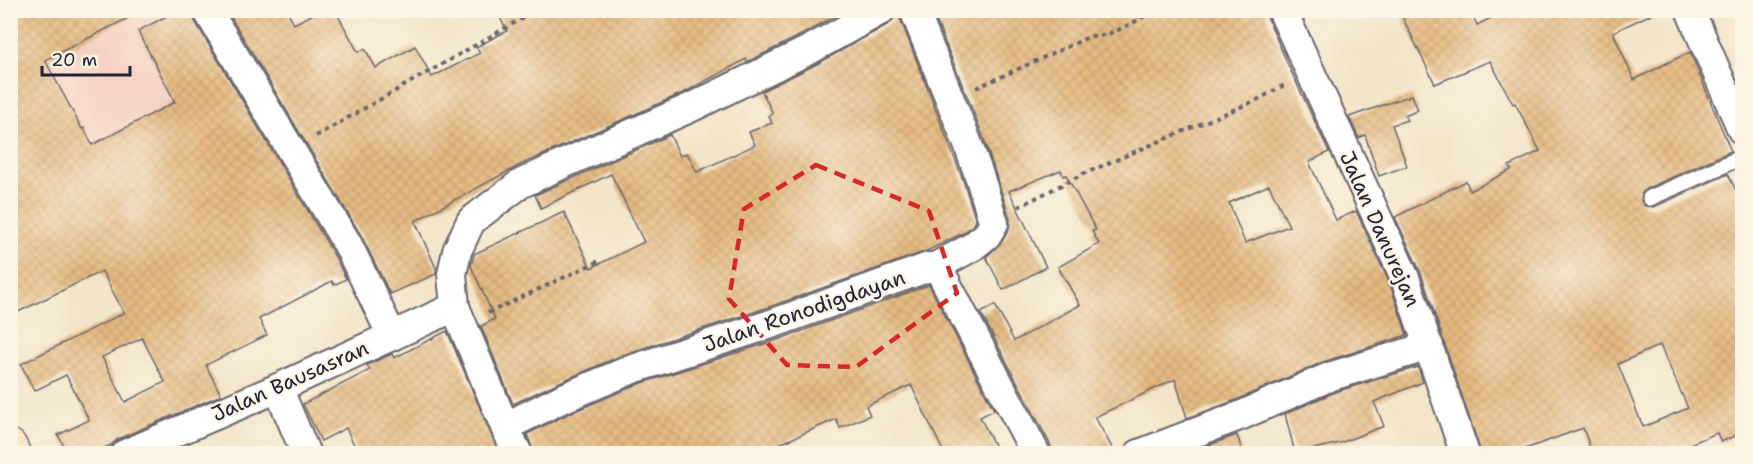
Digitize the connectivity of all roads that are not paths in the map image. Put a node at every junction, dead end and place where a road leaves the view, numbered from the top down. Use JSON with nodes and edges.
{"nodes":[{"id":1,"x":207,"y":10,"type":"edge"},
{"id":2,"x":881,"y":10,"type":"edge"},
{"id":3,"x":914,"y":10,"type":"edge"},
{"id":4,"x":1282,"y":10,"type":"edge"},
{"id":5,"x":1690,"y":10,"type":"edge"},
{"id":6,"x":1743,"y":130,"type":"edge"},
{"id":7,"x":1743,"y":157,"type":"edge"},
{"id":8,"x":1650,"y":198,"type":"dead end"},
{"id":9,"x":936,"y":267,"type":"junction"},
{"id":10,"x":458,"y":316,"type":"junction"},
{"id":11,"x":392,"y":336,"type":"junction"},
{"id":12,"x":1429,"y":346,"type":"junction"},
{"id":13,"x":278,"y":388,"type":"junction"},
{"id":14,"x":505,"y":427,"type":"junction"},
{"id":15,"x":10,"y":446,"type":"edge"},
{"id":16,"x":14,"y":453,"type":"edge"},
{"id":17,"x":125,"y":453,"type":"edge"},
{"id":18,"x":306,"y":453,"type":"edge"},
{"id":19,"x":518,"y":453,"type":"edge"},
{"id":20,"x":1036,"y":453,"type":"edge"},
{"id":21,"x":1139,"y":453,"type":"edge"},
{"id":22,"x":1464,"y":453,"type":"edge"}],
"edges":[{"from":1,"to":11,"type":"street"},
{"from":2,"to":10,"type":"street"},
{"from":3,"to":9,"type":"street","name":"Jalan Ronodigdayan"},
{"from":4,"to":12,"type":"street","name":"Jalan Danurejan"},
{"from":5,"to":6,"type":"street"},
{"from":7,"to":8,"type":"lane"},
{"from":9,"to":14,"type":"street","name":"Jalan Ronodigdayan"},
{"from":9,"to":20,"type":"street"},
{"from":10,"to":11,"type":"street","name":"Jalan Bausasran"},
{"from":10,"to":14,"type":"street"},
{"from":11,"to":13,"type":"street","name":"Jalan Bausasran"},
{"from":12,"to":21,"type":"street"},
{"from":12,"to":22,"type":"street","name":"Jalan Danurejan"},
{"from":13,"to":17,"type":"street","name":"Jalan Bausasran"},
{"from":13,"to":18,"type":"street"},
{"from":14,"to":19,"type":"street"},
{"from":15,"to":16,"type":"main road"}]}
